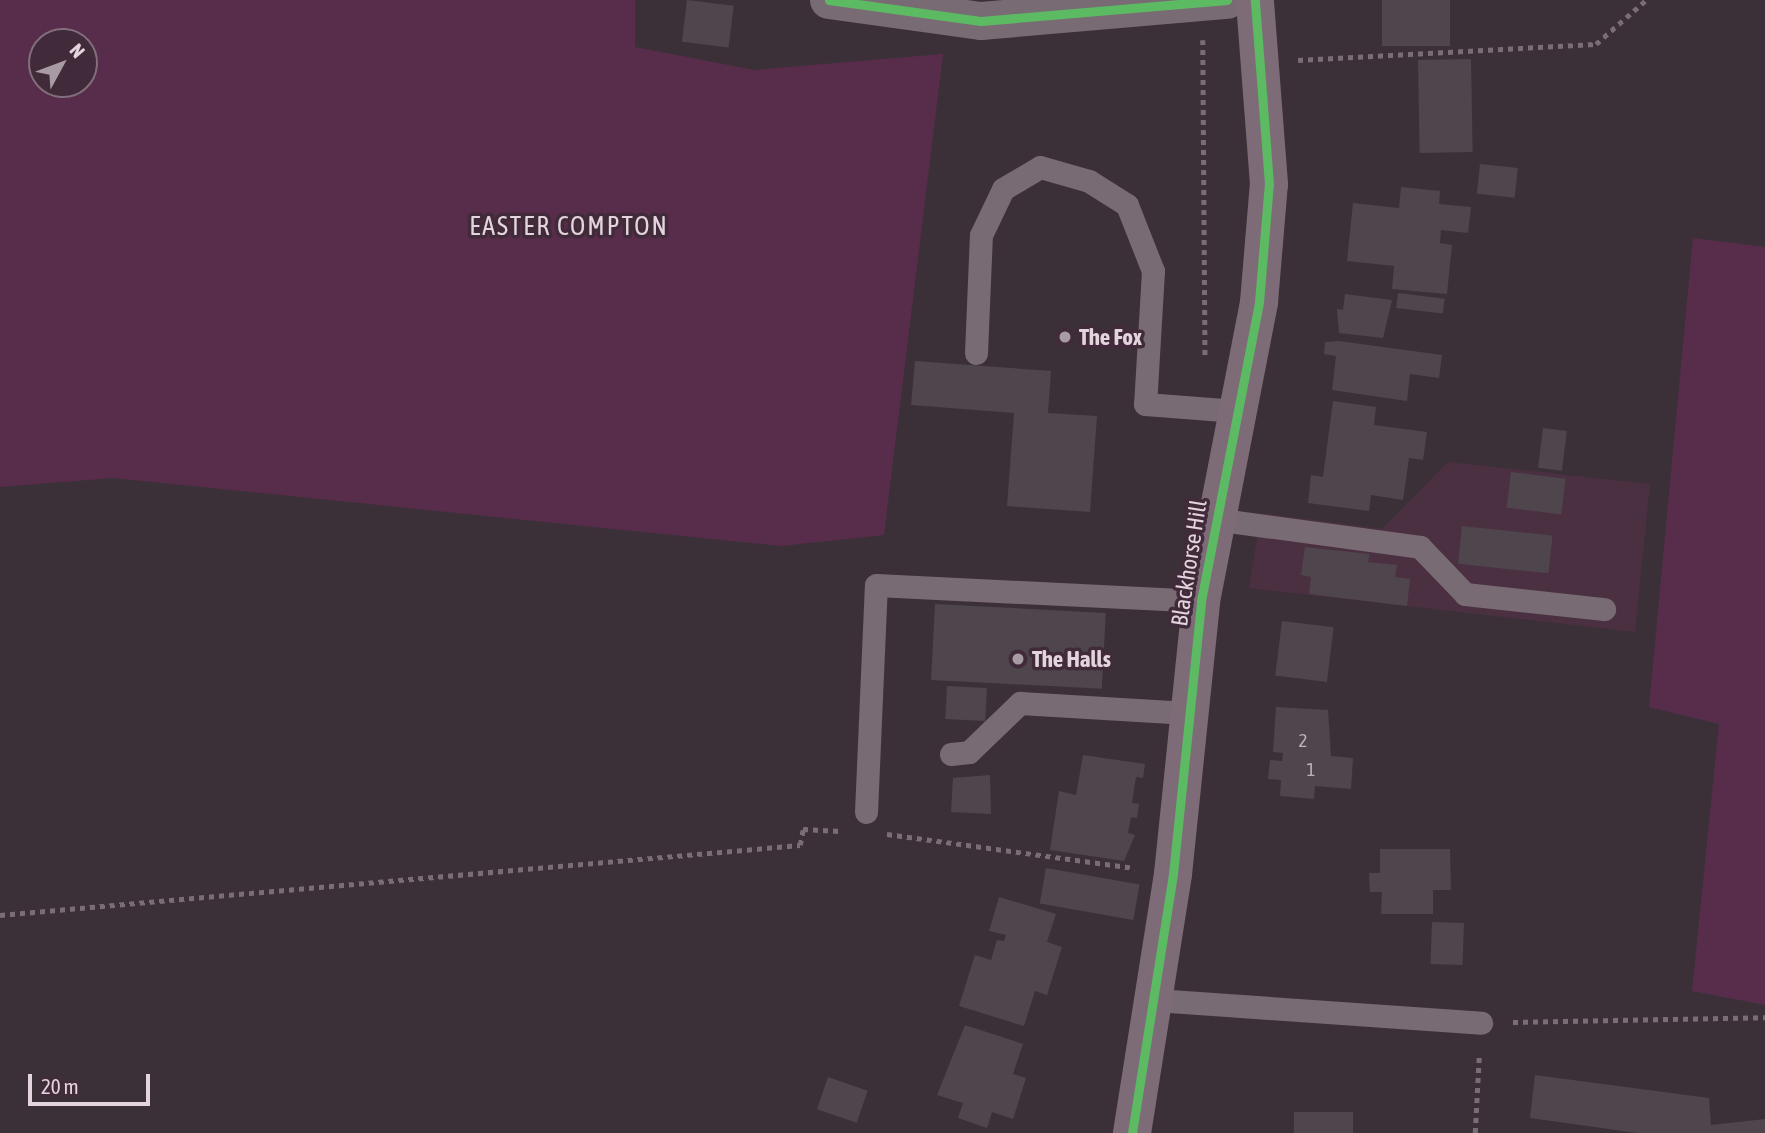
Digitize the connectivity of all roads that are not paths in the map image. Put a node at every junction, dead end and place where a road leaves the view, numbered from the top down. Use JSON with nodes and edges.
{"nodes":[{"id":1,"x":829,"y":0,"type":"edge"},
{"id":2,"x":1255,"y":0,"type":"edge"},
{"id":3,"x":1215,"y":1,"type":"edge"},
{"id":4,"x":975,"y":353,"type":"dead end"},
{"id":5,"x":1221,"y":409,"type":"junction"},
{"id":6,"x":1214,"y":519,"type":"junction"},
{"id":7,"x":1201,"y":601,"type":"junction"},
{"id":8,"x":1604,"y":609,"type":"dead end"},
{"id":9,"x":1188,"y":713,"type":"junction"},
{"id":10,"x":951,"y":754,"type":"dead end"},
{"id":11,"x":866,"y":812,"type":"dead end"},
{"id":12,"x":1155,"y":1000,"type":"junction"},
{"id":13,"x":1481,"y":1023,"type":"road end"},
{"id":14,"x":1132,"y":1133,"type":"edge"}],
"edges":[{"from":1,"to":3,"type":"street"},
{"from":2,"to":5,"type":"main road","name":"Blackhorse Hill"},
{"from":4,"to":5,"type":"lane"},
{"from":5,"to":6,"type":"main road","name":"Blackhorse Hill"},
{"from":6,"to":7,"type":"main road","name":"Blackhorse Hill"},
{"from":6,"to":8,"type":"lane"},
{"from":7,"to":9,"type":"main road","name":"Blackhorse Hill"},
{"from":7,"to":11,"type":"lane"},
{"from":9,"to":10,"type":"lane"},
{"from":9,"to":12,"type":"main road","name":"Blackhorse Hill"},
{"from":12,"to":13,"type":"lane"},
{"from":12,"to":14,"type":"main road","name":"Blackhorse Hill"}]}
